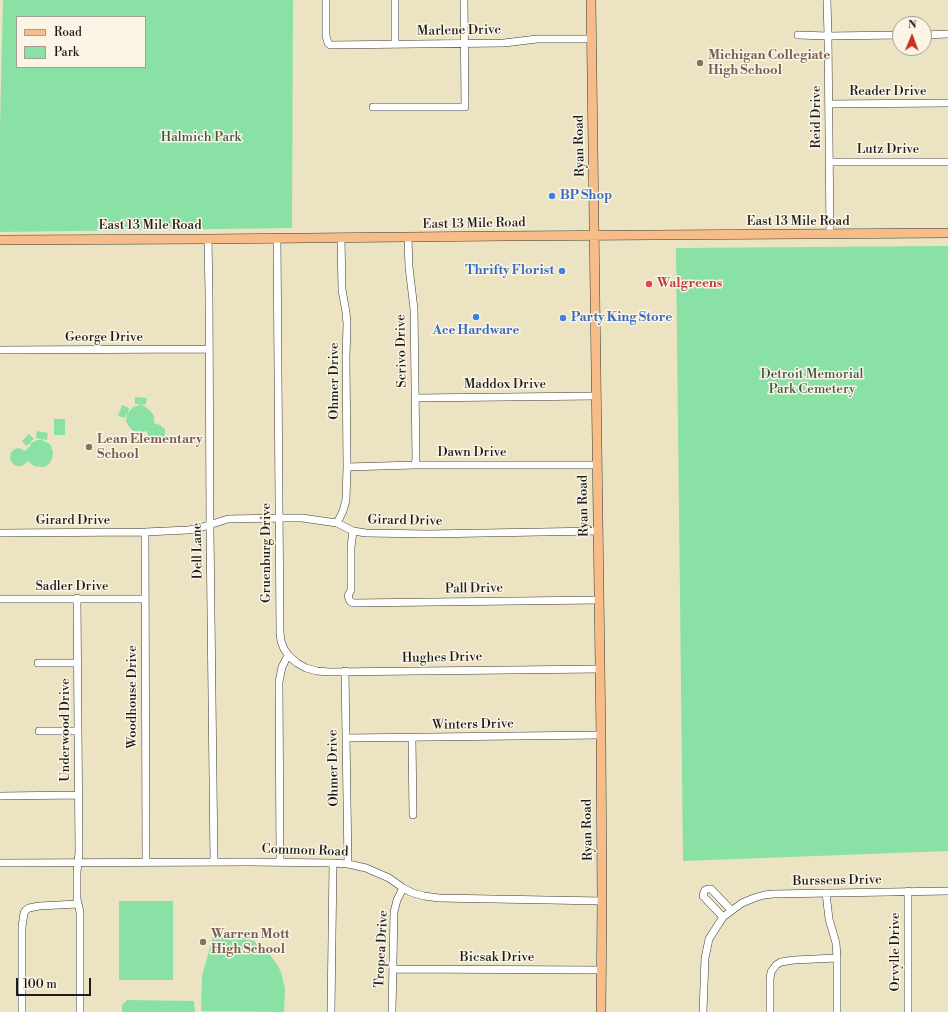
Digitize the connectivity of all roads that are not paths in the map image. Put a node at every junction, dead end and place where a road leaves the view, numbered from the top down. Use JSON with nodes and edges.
{"nodes":[{"id":1,"x":326,"y":0,"type":"edge"},
{"id":2,"x":395,"y":0,"type":"edge"},
{"id":3,"x":464,"y":0,"type":"edge"},
{"id":4,"x":591,"y":0,"type":"edge"},
{"id":5,"x":827,"y":0,"type":"edge"},
{"id":6,"x":948,"y":34,"type":"edge"},
{"id":7,"x":798,"y":35,"type":"dead end"},
{"id":8,"x":892,"y":35,"type":"edge"},
{"id":9,"x":932,"y":35,"type":"edge"},
{"id":10,"x":828,"y":36,"type":"junction"},
{"id":11,"x":591,"y":39,"type":"junction"},
{"id":12,"x":395,"y":44,"type":"junction"},
{"id":13,"x":464,"y":44,"type":"junction"},
{"id":14,"x":828,"y":104,"type":"junction"},
{"id":15,"x":948,"y":104,"type":"edge"},
{"id":16,"x":373,"y":107,"type":"dead end"},
{"id":17,"x":829,"y":162,"type":"junction"},
{"id":18,"x":948,"y":162,"type":"edge"},
{"id":19,"x":948,"y":233,"type":"edge"},
{"id":20,"x":830,"y":234,"type":"junction"},
{"id":21,"x":594,"y":236,"type":"junction"},
{"id":22,"x":342,"y":238,"type":"junction"},
{"id":23,"x":408,"y":238,"type":"junction"},
{"id":24,"x":277,"y":239,"type":"junction"},
{"id":25,"x":0,"y":240,"type":"edge"},
{"id":26,"x":208,"y":240,"type":"junction"},
{"id":27,"x":209,"y":349,"type":"junction"},
{"id":28,"x":0,"y":350,"type":"edge"},
{"id":29,"x":596,"y":396,"type":"junction"},
{"id":30,"x":415,"y":398,"type":"junction"},
{"id":31,"x":415,"y":465,"type":"junction"},
{"id":32,"x":597,"y":465,"type":"junction"},
{"id":33,"x":347,"y":467,"type":"junction"},
{"id":34,"x":279,"y":518,"type":"junction"},
{"id":35,"x":337,"y":523,"type":"junction"},
{"id":36,"x":210,"y":524,"type":"junction"},
{"id":37,"x":353,"y":531,"type":"junction"},
{"id":38,"x":598,"y":531,"type":"junction"},
{"id":39,"x":145,"y":532,"type":"junction"},
{"id":40,"x":0,"y":533,"type":"edge"},
{"id":41,"x":77,"y":598,"type":"junction"},
{"id":42,"x":0,"y":599,"type":"edge"},
{"id":43,"x":144,"y":599,"type":"junction"},
{"id":44,"x":598,"y":600,"type":"junction"},
{"id":45,"x":289,"y":656,"type":"junction"},
{"id":46,"x":38,"y":663,"type":"dead end"},
{"id":47,"x":78,"y":663,"type":"junction"},
{"id":48,"x":600,"y":669,"type":"junction"},
{"id":49,"x":345,"y":671,"type":"junction"},
{"id":50,"x":39,"y":731,"type":"dead end"},
{"id":51,"x":78,"y":731,"type":"junction"},
{"id":52,"x":601,"y":734,"type":"junction"},
{"id":53,"x":346,"y":738,"type":"junction"},
{"id":54,"x":412,"y":738,"type":"junction"},
{"id":55,"x":78,"y":795,"type":"junction"},
{"id":56,"x":0,"y":796,"type":"edge"},
{"id":57,"x":413,"y":815,"type":"dead end"},
{"id":58,"x":78,"y":862,"type":"junction"},
{"id":59,"x":146,"y":862,"type":"junction"},
{"id":60,"x":214,"y":862,"type":"junction"},
{"id":61,"x":280,"y":862,"type":"junction"},
{"id":62,"x":0,"y":863,"type":"edge"},
{"id":63,"x":333,"y":863,"type":"junction"},
{"id":64,"x":348,"y":864,"type":"junction"},
{"id":65,"x":403,"y":888,"type":"junction"},
{"id":66,"x":908,"y":891,"type":"junction"},
{"id":67,"x":948,"y":891,"type":"edge"},
{"id":68,"x":826,"y":893,"type":"junction"},
{"id":69,"x":602,"y":901,"type":"junction"},
{"id":70,"x":78,"y":904,"type":"junction"},
{"id":71,"x":731,"y":910,"type":"junction"},
{"id":72,"x":723,"y":917,"type":"junction"},
{"id":73,"x":837,"y":958,"type":"junction"},
{"id":74,"x":393,"y":969,"type":"junction"},
{"id":75,"x":601,"y":970,"type":"junction"},
{"id":76,"x":22,"y":1012,"type":"edge"},
{"id":77,"x":80,"y":1012,"type":"edge"},
{"id":78,"x":331,"y":1012,"type":"edge"},
{"id":79,"x":392,"y":1012,"type":"edge"},
{"id":80,"x":601,"y":1012,"type":"edge"},
{"id":81,"x":703,"y":1012,"type":"edge"},
{"id":82,"x":770,"y":1012,"type":"edge"},
{"id":83,"x":837,"y":1012,"type":"edge"},
{"id":84,"x":908,"y":1012,"type":"edge"}],
"edges":[{"from":1,"to":12,"type":"street","name":"Marlene Drive"},
{"from":2,"to":12,"type":"street"},
{"from":3,"to":13,"type":"street"},
{"from":4,"to":11,"type":"main road","name":"Ryan Road"},
{"from":5,"to":10,"type":"street","name":"Reid Drive"},
{"from":6,"to":9,"type":"street"},
{"from":7,"to":10,"type":"street"},
{"from":8,"to":10,"type":"street"},
{"from":10,"to":14,"type":"street","name":"Reid Drive"},
{"from":11,"to":13,"type":"street","name":"Marlene Drive"},
{"from":11,"to":21,"type":"main road","name":"Ryan Road"},
{"from":12,"to":13,"type":"street","name":"Marlene Drive"},
{"from":13,"to":16,"type":"street"},
{"from":14,"to":15,"type":"street","name":"Reader Drive"},
{"from":14,"to":17,"type":"street","name":"Reid Drive"},
{"from":17,"to":18,"type":"street","name":"Lutz Drive"},
{"from":17,"to":20,"type":"street","name":"Reid Drive"},
{"from":19,"to":20,"type":"main road","name":"East 13 Mile Road"},
{"from":20,"to":21,"type":"main road","name":"East 13 Mile Road"},
{"from":21,"to":23,"type":"main road","name":"East 13 Mile Road"},
{"from":21,"to":29,"type":"main road","name":"Ryan Road"},
{"from":22,"to":23,"type":"main road","name":"East 13 Mile Road"},
{"from":22,"to":24,"type":"main road","name":"East 13 Mile Road"},
{"from":22,"to":33,"type":"street","name":"Ohmer Drive"},
{"from":23,"to":30,"type":"street","name":"Scrivo Drive"},
{"from":24,"to":26,"type":"main road","name":"East 13 Mile Road"},
{"from":24,"to":34,"type":"street","name":"Gruenburg Drive"},
{"from":25,"to":26,"type":"main road","name":"East 13 Mile Road"},
{"from":26,"to":27,"type":"street","name":"Dell Lane"},
{"from":27,"to":28,"type":"street","name":"George Drive"},
{"from":27,"to":36,"type":"street","name":"Dell Lane"},
{"from":29,"to":30,"type":"street","name":"Maddox Drive"},
{"from":29,"to":32,"type":"main road","name":"Ryan Road"},
{"from":30,"to":31,"type":"street","name":"Scrivo Drive"},
{"from":31,"to":32,"type":"street","name":"Dawn Drive"},
{"from":31,"to":33,"type":"street","name":"Dawn Drive"},
{"from":32,"to":38,"type":"main road","name":"Ryan Road"},
{"from":33,"to":35,"type":"street","name":"Ohmer Drive"},
{"from":34,"to":35,"type":"street","name":"Girard Drive"},
{"from":34,"to":36,"type":"street","name":"Girard Drive"},
{"from":34,"to":45,"type":"street","name":"Gruenburg Drive"},
{"from":35,"to":37,"type":"street","name":"Girard Drive"},
{"from":36,"to":39,"type":"street","name":"Girard Drive"},
{"from":36,"to":60,"type":"street","name":"Dell Lane"},
{"from":37,"to":38,"type":"street","name":"Girard Drive"},
{"from":37,"to":44,"type":"street","name":"Pall Drive"},
{"from":38,"to":44,"type":"main road","name":"Ryan Road"},
{"from":39,"to":40,"type":"street","name":"Girard Drive"},
{"from":39,"to":43,"type":"street","name":"Woodhouse Drive"},
{"from":41,"to":42,"type":"street","name":"Sadler Drive"},
{"from":41,"to":43,"type":"street","name":"Sadler Drive"},
{"from":41,"to":47,"type":"street","name":"Underwood Drive"},
{"from":43,"to":59,"type":"street","name":"Woodhouse Drive"},
{"from":44,"to":48,"type":"main road","name":"Ryan Road"},
{"from":45,"to":49,"type":"street","name":"Hughes Drive"},
{"from":45,"to":61,"type":"street"},
{"from":46,"to":47,"type":"street"},
{"from":47,"to":51,"type":"street","name":"Underwood Drive"},
{"from":48,"to":49,"type":"street","name":"Hughes Drive"},
{"from":48,"to":52,"type":"main road","name":"Ryan Road"},
{"from":49,"to":53,"type":"street","name":"Ohmer Drive"},
{"from":50,"to":51,"type":"street"},
{"from":51,"to":55,"type":"street","name":"Underwood Drive"},
{"from":52,"to":54,"type":"street","name":"Winters Drive"},
{"from":52,"to":69,"type":"main road","name":"Ryan Road"},
{"from":53,"to":54,"type":"street","name":"Winters Drive"},
{"from":53,"to":64,"type":"street","name":"Ohmer Drive"},
{"from":54,"to":57,"type":"street"},
{"from":55,"to":56,"type":"street"},
{"from":55,"to":58,"type":"street","name":"Underwood Drive"},
{"from":58,"to":59,"type":"street","name":"Common Road"},
{"from":58,"to":62,"type":"street","name":"Common Road"},
{"from":58,"to":70,"type":"street","name":"Underwood Drive"},
{"from":59,"to":60,"type":"street","name":"Common Road"},
{"from":60,"to":61,"type":"street","name":"Common Road"},
{"from":61,"to":63,"type":"street","name":"Common Road"},
{"from":63,"to":64,"type":"street","name":"Common Road"},
{"from":63,"to":78,"type":"street"},
{"from":64,"to":65,"type":"street","name":"Common Road"},
{"from":65,"to":69,"type":"street","name":"Common Road"},
{"from":65,"to":74,"type":"street","name":"Tropea Drive"},
{"from":66,"to":67,"type":"street","name":"Burssens Drive"},
{"from":66,"to":68,"type":"street","name":"Burssens Drive"},
{"from":66,"to":84,"type":"street","name":"Orvylle Drive"},
{"from":68,"to":71,"type":"street","name":"Burssens Drive"},
{"from":68,"to":73,"type":"street"},
{"from":69,"to":75,"type":"main road","name":"Ryan Road"},
{"from":70,"to":76,"type":"street"},
{"from":70,"to":77,"type":"street","name":"Underwood Drive"},
{"from":71,"to":72,"type":"street","name":"Burssens Drive"},
{"from":71,"to":72,"type":"street"},
{"from":72,"to":81,"type":"street","name":"Burssens Drive"},
{"from":73,"to":82,"type":"street"},
{"from":73,"to":83,"type":"street"},
{"from":74,"to":75,"type":"street","name":"Bicsak Drive"},
{"from":74,"to":79,"type":"street","name":"Tropea Drive"},
{"from":75,"to":80,"type":"main road","name":"Ryan Road"}]}
